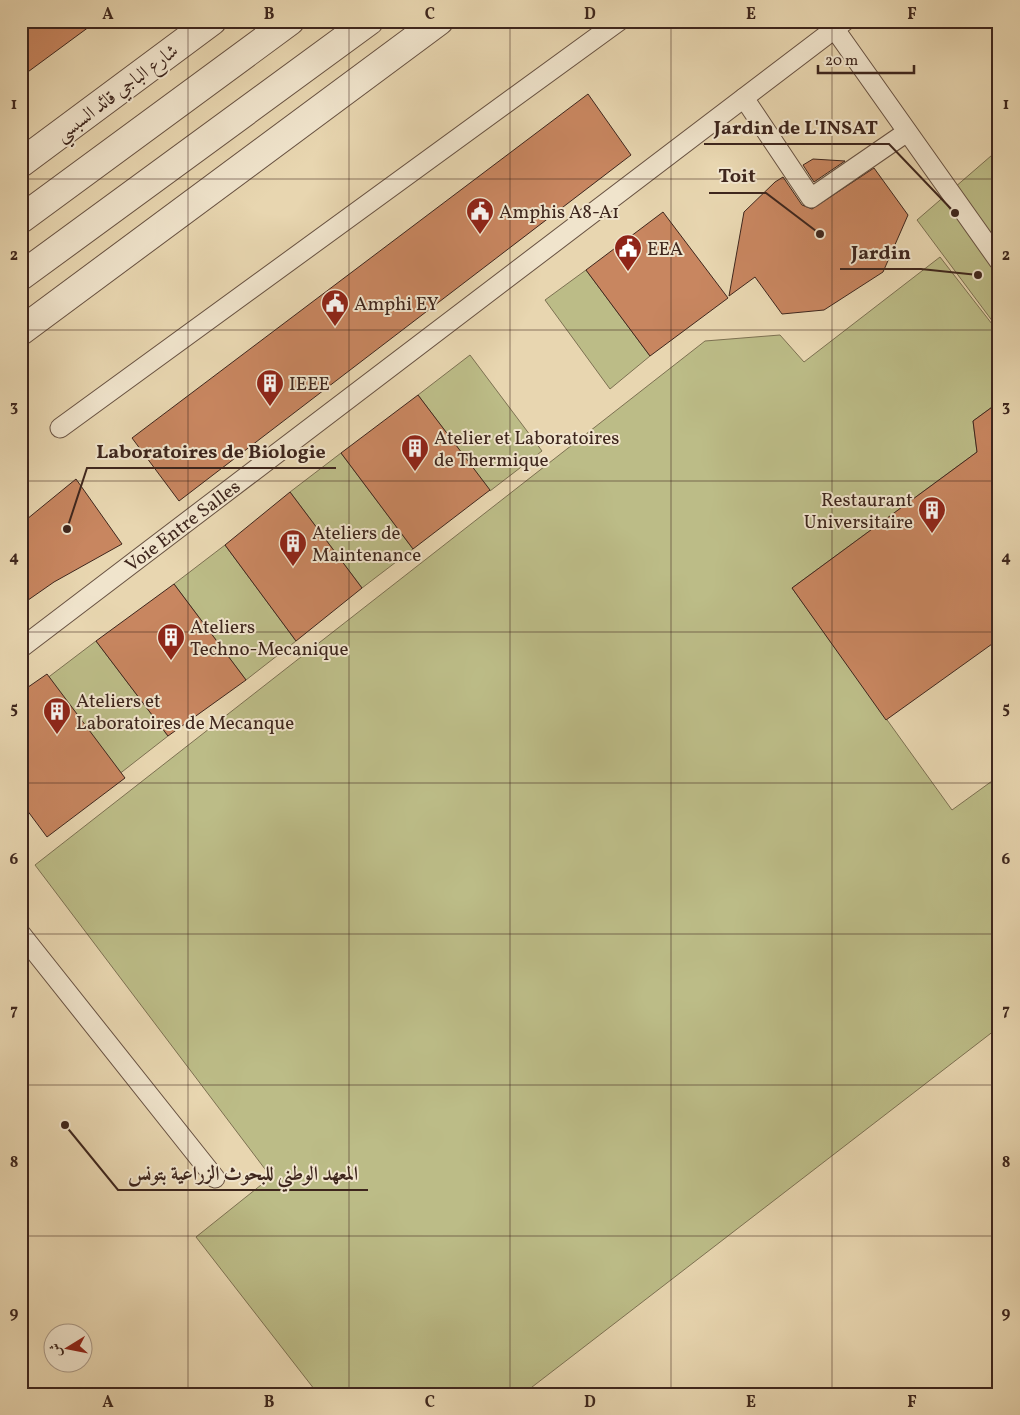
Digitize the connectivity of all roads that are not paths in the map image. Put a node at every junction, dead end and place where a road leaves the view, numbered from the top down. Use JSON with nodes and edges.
{"nodes":[{"id":1,"x":212,"y":21,"type":"edge"},
{"id":2,"x":290,"y":21,"type":"edge"},
{"id":3,"x":369,"y":21,"type":"edge"},
{"id":4,"x":439,"y":21,"type":"edge"},
{"id":5,"x":619,"y":21,"type":"edge"},
{"id":6,"x":836,"y":24,"type":"edge"},
{"id":7,"x":744,"y":98,"type":"junction"},
{"id":8,"x":907,"y":132,"type":"junction"},
{"id":9,"x":21,"y":163,"type":"edge"},
{"id":10,"x":21,"y":219,"type":"edge"},
{"id":11,"x":999,"y":261,"type":"edge"},
{"id":12,"x":21,"y":276,"type":"edge"},
{"id":13,"x":21,"y":331,"type":"edge"},
{"id":14,"x":60,"y":428,"type":"dead end"},
{"id":15,"x":21,"y":648,"type":"edge"},
{"id":16,"x":21,"y":934,"type":"edge"},
{"id":17,"x":215,"y":1178,"type":"dead end"}],
"edges":[{"from":1,"to":9,"type":"street","name":"شارع الباجي قائد السبسي"},
{"from":2,"to":10,"type":"street"},
{"from":3,"to":12,"type":"street"},
{"from":4,"to":13,"type":"street"},
{"from":5,"to":14,"type":"lane"},
{"from":6,"to":7,"type":"lane","name":"Voie Entre Salles"},
{"from":6,"to":8,"type":"lane"},
{"from":7,"to":8,"type":"lane"},
{"from":7,"to":15,"type":"lane","name":"Voie Entre Salles"},
{"from":8,"to":11,"type":"lane"},
{"from":16,"to":17,"type":"lane"}]}
